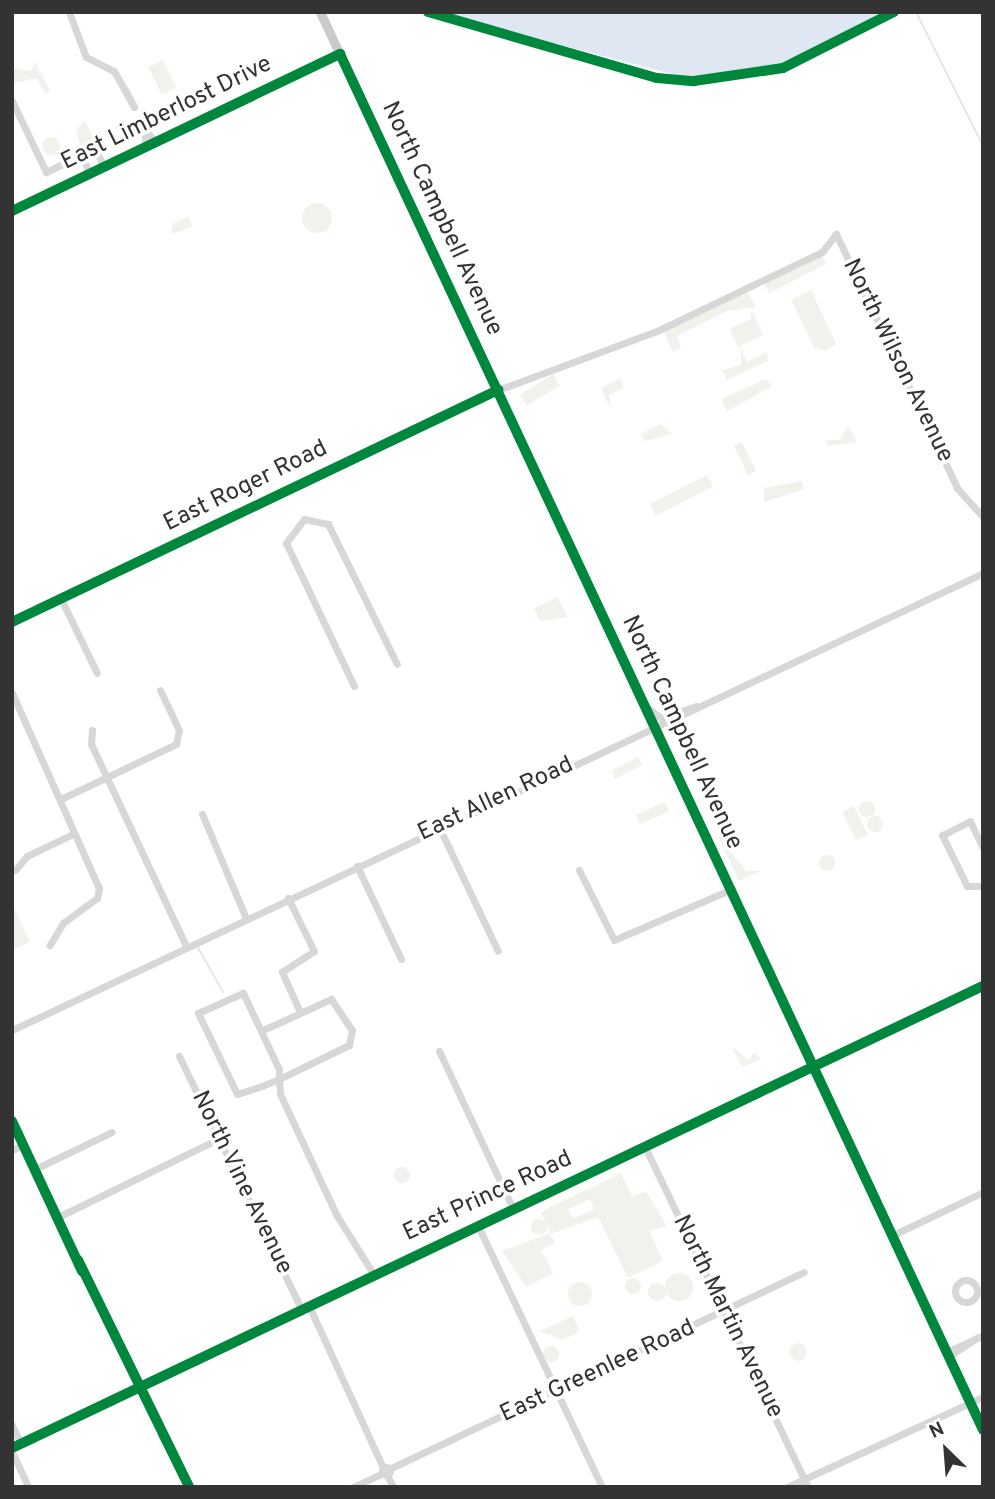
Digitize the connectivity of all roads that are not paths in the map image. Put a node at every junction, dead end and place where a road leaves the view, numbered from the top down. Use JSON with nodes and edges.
{"nodes":[{"id":1,"x":69,"y":12,"type":"edge"},
{"id":2,"x":320,"y":12,"type":"edge"},
{"id":3,"x":340,"y":54,"type":"junction"},
{"id":4,"x":12,"y":101,"type":"edge"},
{"id":5,"x":141,"y":122,"type":"junction"},
{"id":6,"x":155,"y":143,"type":"junction"},
{"id":7,"x":147,"y":146,"type":"junction"},
{"id":8,"x":81,"y":155,"type":"junction"},
{"id":9,"x":104,"y":167,"type":"junction"},
{"id":10,"x":90,"y":174,"type":"junction"},
{"id":11,"x":12,"y":211,"type":"edge"},
{"id":12,"x":836,"y":234,"type":"joint"},
{"id":13,"x":498,"y":390,"type":"junction"},
{"id":14,"x":983,"y":517,"type":"edge"},
{"id":15,"x":982,"y":573,"type":"edge"},
{"id":16,"x":61,"y":599,"type":"junction"},
{"id":17,"x":12,"y":622,"type":"edge"},
{"id":18,"x":397,"y":664,"type":"dead end"},
{"id":19,"x":97,"y":673,"type":"dead end"},
{"id":20,"x":354,"y":686,"type":"dead end"},
{"id":21,"x":160,"y":690,"type":"dead end"},
{"id":22,"x":12,"y":693,"type":"edge"},
{"id":23,"x":697,"y":706,"type":"dead end"},
{"id":24,"x":648,"y":708,"type":"junction"},
{"id":25,"x":656,"y":725,"type":"junction"},
{"id":26,"x":92,"y":730,"type":"dead end"},
{"id":27,"x":108,"y":777,"type":"junction"},
{"id":28,"x":63,"y":798,"type":"junction"},
{"id":29,"x":202,"y":814,"type":"dead end"},
{"id":30,"x":439,"y":827,"type":"junction"},
{"id":31,"x":73,"y":834,"type":"junction"},
{"id":32,"x":983,"y":848,"type":"edge"},
{"id":33,"x":357,"y":866,"type":"junction"},
{"id":34,"x":15,"y":870,"type":"dead end"},
{"id":35,"x":579,"y":870,"type":"dead end"},
{"id":36,"x":983,"y":886,"type":"edge"},
{"id":37,"x":732,"y":889,"type":"junction"},
{"id":38,"x":288,"y":898,"type":"junction"},
{"id":39,"x":246,"y":918,"type":"junction"},
{"id":40,"x":51,"y":945,"type":"dead end"},
{"id":41,"x":186,"y":946,"type":"junction"},
{"id":42,"x":498,"y":951,"type":"dead end"},
{"id":43,"x":401,"y":959,"type":"dead end"},
{"id":44,"x":982,"y":989,"type":"edge"},
{"id":45,"x":300,"y":1012,"type":"junction"},
{"id":46,"x":12,"y":1030,"type":"edge"},
{"id":47,"x":263,"y":1030,"type":"junction"},
{"id":48,"x":439,"y":1051,"type":"dead end"},
{"id":49,"x":179,"y":1056,"type":"dead end"},
{"id":50,"x":814,"y":1066,"type":"junction"},
{"id":51,"x":279,"y":1079,"type":"junction"},
{"id":52,"x":12,"y":1121,"type":"edge"},
{"id":53,"x":112,"y":1132,"type":"dead end"},
{"id":54,"x":220,"y":1138,"type":"junction"},
{"id":55,"x":23,"y":1145,"type":"junction"},
{"id":56,"x":645,"y":1147,"type":"junction"},
{"id":57,"x":12,"y":1150,"type":"edge"},
{"id":58,"x":35,"y":1169,"type":"junction"},
{"id":59,"x":983,"y":1192,"type":"edge"},
{"id":60,"x":513,"y":1209,"type":"junction"},
{"id":61,"x":58,"y":1217,"type":"junction"},
{"id":62,"x":478,"y":1226,"type":"junction"},
{"id":63,"x":893,"y":1235,"type":"junction"},
{"id":64,"x":804,"y":1272,"type":"dead end"},
{"id":65,"x":374,"y":1275,"type":"junction"},
{"id":66,"x":306,"y":1308,"type":"junction"},
{"id":67,"x":724,"y":1314,"type":"junction"},
{"id":68,"x":980,"y":1336,"type":"edge"},
{"id":69,"x":983,"y":1345,"type":"edge"},
{"id":70,"x":948,"y":1354,"type":"junction"},
{"id":71,"x":141,"y":1389,"type":"junction"},
{"id":72,"x":555,"y":1392,"type":"junction"},
{"id":73,"x":983,"y":1397,"type":"edge"},
{"id":74,"x":970,"y":1402,"type":"junction"},
{"id":75,"x":12,"y":1425,"type":"edge"},
{"id":76,"x":983,"y":1430,"type":"edge"},
{"id":77,"x":15,"y":1448,"type":"edge"},
{"id":78,"x":386,"y":1471,"type":"junction"},
{"id":79,"x":804,"y":1478,"type":"junction"},
{"id":80,"x":187,"y":1483,"type":"edge"},
{"id":81,"x":28,"y":1487,"type":"edge"},
{"id":82,"x":353,"y":1487,"type":"edge"},
{"id":83,"x":393,"y":1487,"type":"edge"},
{"id":84,"x":601,"y":1487,"type":"edge"},
{"id":85,"x":787,"y":1487,"type":"edge"},
{"id":86,"x":808,"y":1487,"type":"edge"}],
"edges":[{"from":1,"to":5,"type":"street"},
{"from":2,"to":3,"type":"main road","name":"North Campbell Avenue"},
{"from":3,"to":6,"type":"street","name":"East Limberlost Drive"},
{"from":3,"to":13,"type":"main road","name":"North Campbell Avenue"},
{"from":4,"to":8,"type":"street"},
{"from":5,"to":6,"type":"street"},
{"from":5,"to":7,"type":"street"},
{"from":6,"to":7,"type":"street","name":"East Limberlost Drive"},
{"from":7,"to":9,"type":"street","name":"East Limberlost Drive"},
{"from":8,"to":9,"type":"street"},
{"from":8,"to":10,"type":"street"},
{"from":9,"to":10,"type":"street","name":"East Limberlost Drive"},
{"from":10,"to":11,"type":"street","name":"East Limberlost Drive"},
{"from":12,"to":13,"type":"street","name":"East Roger Road"},
{"from":12,"to":14,"type":"street","name":"North Wilson Avenue"},
{"from":13,"to":16,"type":"street","name":"East Roger Road"},
{"from":13,"to":24,"type":"main road","name":"North Campbell Avenue"},
{"from":15,"to":25,"type":"street","name":"East Allen Road"},
{"from":16,"to":17,"type":"street","name":"East Roger Road"},
{"from":16,"to":19,"type":"street"},
{"from":18,"to":20,"type":"street"},
{"from":21,"to":27,"type":"street"},
{"from":22,"to":28,"type":"street"},
{"from":23,"to":24,"type":"street"},
{"from":24,"to":25,"type":"main road","name":"North Campbell Avenue"},
{"from":25,"to":30,"type":"street","name":"East Allen Road"},
{"from":25,"to":37,"type":"main road","name":"North Campbell Avenue"},
{"from":26,"to":27,"type":"street"},
{"from":27,"to":28,"type":"street"},
{"from":27,"to":41,"type":"street"},
{"from":28,"to":31,"type":"street"},
{"from":29,"to":39,"type":"street"},
{"from":30,"to":33,"type":"street","name":"East Allen Road"},
{"from":30,"to":42,"type":"street"},
{"from":31,"to":34,"type":"street"},
{"from":31,"to":40,"type":"street"},
{"from":32,"to":36,"type":"street"},
{"from":33,"to":38,"type":"street","name":"East Allen Road"},
{"from":33,"to":43,"type":"street"},
{"from":35,"to":37,"type":"street"},
{"from":37,"to":50,"type":"main road","name":"North Campbell Avenue"},
{"from":38,"to":39,"type":"street","name":"East Allen Road"},
{"from":38,"to":45,"type":"street"},
{"from":39,"to":41,"type":"street","name":"East Allen Road"},
{"from":41,"to":46,"type":"street","name":"East Allen Road"},
{"from":44,"to":50,"type":"main road","name":"East Prince Road"},
{"from":45,"to":47,"type":"street"},
{"from":45,"to":51,"type":"street"},
{"from":47,"to":51,"type":"street"},
{"from":47,"to":51,"type":"street"},
{"from":48,"to":60,"type":"street"},
{"from":49,"to":54,"type":"street","name":"North Vine Avenue"},
{"from":50,"to":56,"type":"main road","name":"East Prince Road"},
{"from":50,"to":63,"type":"main road","name":"North Campbell Avenue"},
{"from":51,"to":65,"type":"street"},
{"from":52,"to":55,"type":"street"},
{"from":53,"to":58,"type":"street"},
{"from":54,"to":61,"type":"street"},
{"from":54,"to":66,"type":"street","name":"North Vine Avenue"},
{"from":55,"to":57,"type":"street"},
{"from":55,"to":58,"type":"street"},
{"from":56,"to":60,"type":"main road","name":"East Prince Road"},
{"from":56,"to":67,"type":"street","name":"North Martin Avenue"},
{"from":58,"to":61,"type":"street"},
{"from":59,"to":63,"type":"street"},
{"from":60,"to":62,"type":"main road","name":"East Prince Road"},
{"from":61,"to":71,"type":"street"},
{"from":62,"to":65,"type":"main road","name":"East Prince Road"},
{"from":62,"to":72,"type":"street"},
{"from":63,"to":70,"type":"main road","name":"North Campbell Avenue"},
{"from":64,"to":67,"type":"street","name":"East Greenlee Road"},
{"from":65,"to":66,"type":"main road","name":"East Prince Road"},
{"from":66,"to":71,"type":"main road","name":"East Prince Road"},
{"from":66,"to":78,"type":"street","name":"North Vine Avenue"},
{"from":67,"to":72,"type":"street","name":"East Greenlee Road"},
{"from":67,"to":79,"type":"street","name":"North Martin Avenue"},
{"from":68,"to":69,"type":"street"},
{"from":68,"to":70,"type":"street"},
{"from":70,"to":74,"type":"main road","name":"North Campbell Avenue"},
{"from":71,"to":77,"type":"main road","name":"East Prince Road"},
{"from":71,"to":80,"type":"street"},
{"from":72,"to":78,"type":"street","name":"East Greenlee Road"},
{"from":72,"to":84,"type":"street"},
{"from":73,"to":74,"type":"street"},
{"from":74,"to":76,"type":"main road","name":"North Campbell Avenue"},
{"from":74,"to":79,"type":"street"},
{"from":75,"to":77,"type":"street"},
{"from":77,"to":81,"type":"street"},
{"from":78,"to":82,"type":"street","name":"East Greenlee Road"},
{"from":78,"to":83,"type":"street","name":"North Vine Avenue"},
{"from":79,"to":85,"type":"street"},
{"from":79,"to":86,"type":"street","name":"North Martin Avenue"}]}
